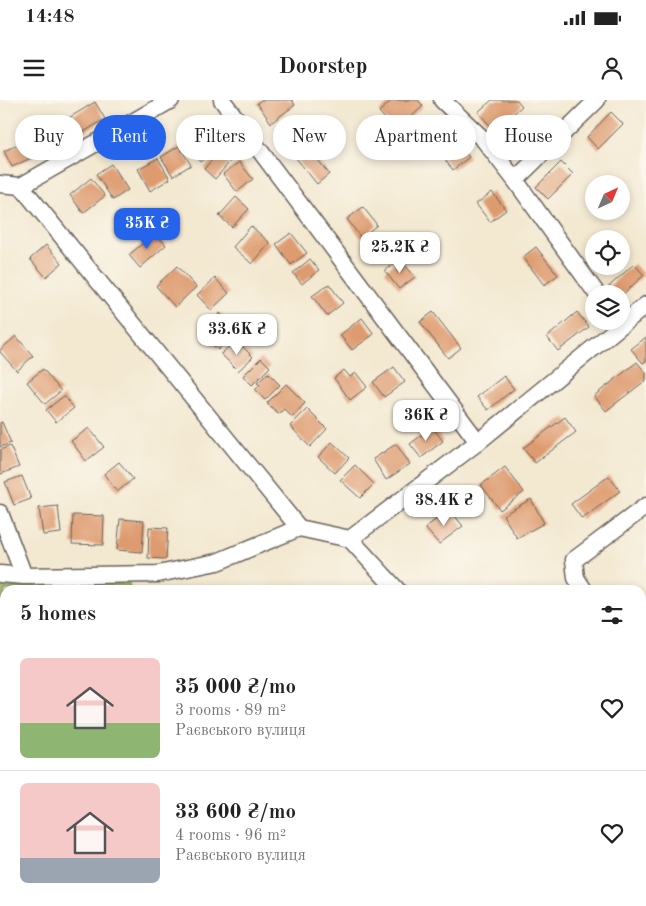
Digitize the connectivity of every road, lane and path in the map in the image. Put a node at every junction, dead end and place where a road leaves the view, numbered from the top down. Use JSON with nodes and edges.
{"nodes":[{"id":1,"x":171,"y":100,"type":"edge"},
{"id":2,"x":222,"y":100,"type":"edge"},
{"id":3,"x":597,"y":100,"type":"edge"},
{"id":4,"x":450,"y":102,"type":"edge"},
{"id":5,"x":515,"y":180,"type":"junction"},
{"id":6,"x":0,"y":184,"type":"edge"},
{"id":7,"x":21,"y":186,"type":"junction"},
{"id":8,"x":591,"y":285,"type":"edge"},
{"id":9,"x":646,"y":304,"type":"edge"},
{"id":10,"x":630,"y":315,"type":"edge"},
{"id":11,"x":611,"y":330,"type":"edge"},
{"id":12,"x":478,"y":442,"type":"junction"},
{"id":13,"x":646,"y":506,"type":"edge"},
{"id":14,"x":0,"y":513,"type":"edge"},
{"id":15,"x":299,"y":528,"type":"junction"},
{"id":16,"x":350,"y":539,"type":"junction"},
{"id":17,"x":0,"y":574,"type":"edge"},
{"id":18,"x":24,"y":576,"type":"junction"},
{"id":19,"x":392,"y":585,"type":"edge"},
{"id":20,"x":581,"y":585,"type":"edge"}],
"edges":[{"from":1,"to":7,"type":"street"},
{"from":2,"to":12,"type":"street"},
{"from":3,"to":5,"type":"street"},
{"from":4,"to":5,"type":"street"},
{"from":5,"to":8,"type":"street"},
{"from":6,"to":7,"type":"street"},
{"from":7,"to":15,"type":"street"},
{"from":9,"to":10,"type":"street"},
{"from":11,"to":12,"type":"street"},
{"from":12,"to":16,"type":"street"},
{"from":13,"to":20,"type":"street"},
{"from":14,"to":18,"type":"street"},
{"from":15,"to":16,"type":"street"},
{"from":15,"to":18,"type":"street"},
{"from":16,"to":19,"type":"street"},
{"from":17,"to":18,"type":"street"}]}
